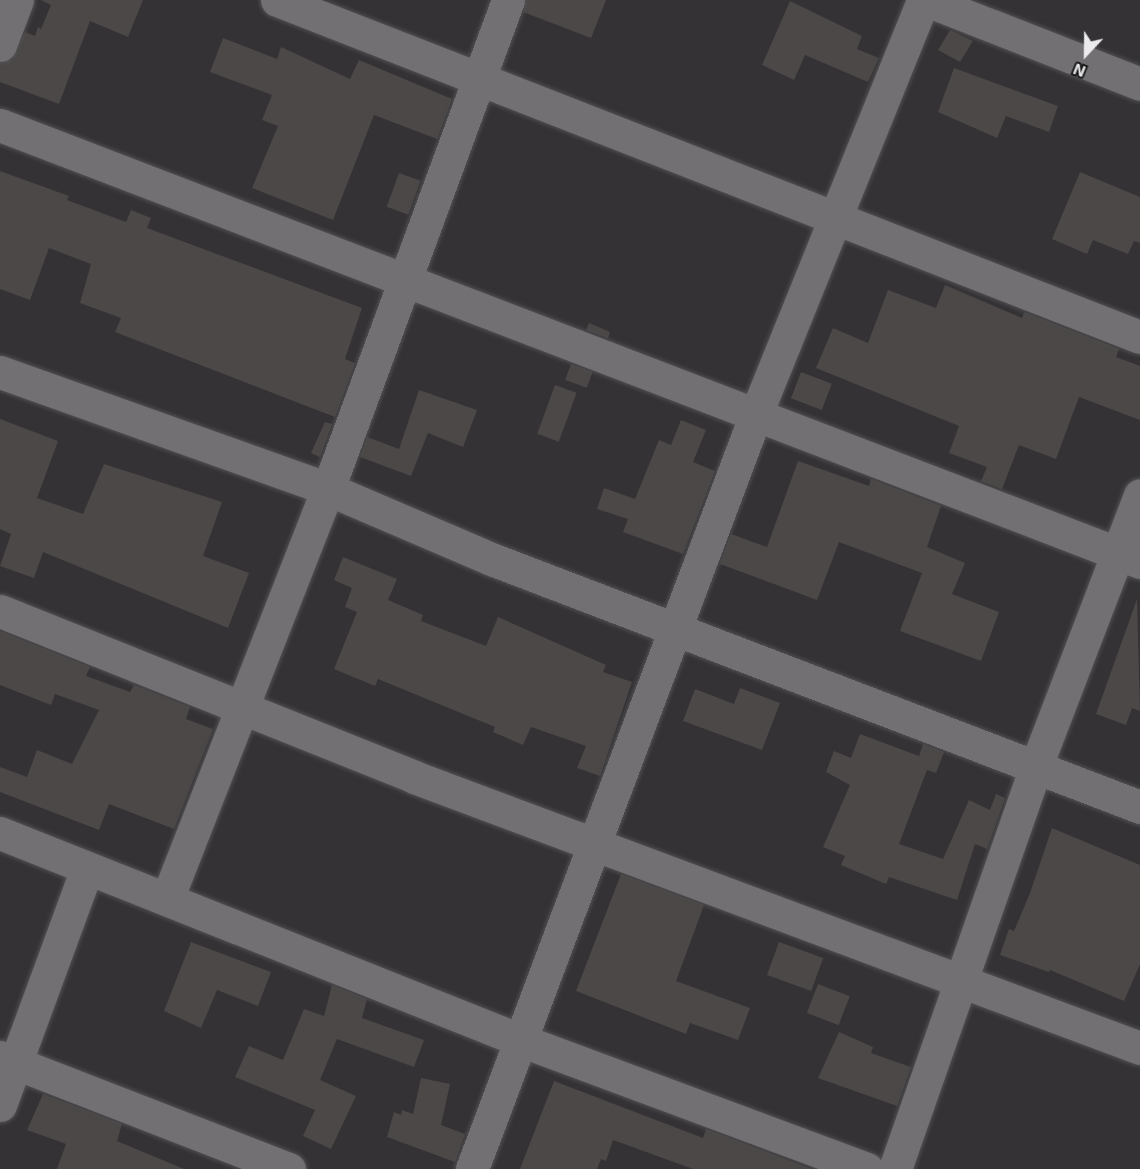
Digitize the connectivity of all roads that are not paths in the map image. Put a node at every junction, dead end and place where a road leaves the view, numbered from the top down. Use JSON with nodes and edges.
{"nodes":[{"id":1,"x":16,"y":0,"type":"edge"},
{"id":2,"x":277,"y":0,"type":"edge"},
{"id":3,"x":508,"y":0,"type":"edge"},
{"id":4,"x":924,"y":0,"type":"edge"},
{"id":5,"x":0,"y":45,"type":"edge"},
{"id":6,"x":480,"y":76,"type":"junction"},
{"id":7,"x":1140,"y":84,"type":"edge"},
{"id":8,"x":0,"y":125,"type":"edge"},
{"id":9,"x":836,"y":218,"type":"junction"},
{"id":10,"x":403,"y":280,"type":"junction"},
{"id":11,"x":1140,"y":337,"type":"edge"},
{"id":12,"x":0,"y":372,"type":"edge"},
{"id":13,"x":756,"y":414,"type":"junction"},
{"id":14,"x":328,"y":489,"type":"junction"},
{"id":15,"x":1140,"y":495,"type":"edge"},
{"id":16,"x":1128,"y":557,"type":"edge"},
{"id":17,"x":0,"y":611,"type":"edge"},
{"id":18,"x":674,"y":629,"type":"junction"},
{"id":19,"x":241,"y":710,"type":"junction"},
{"id":20,"x":1036,"y":766,"type":"junction"},
{"id":21,"x":1140,"y":807,"type":"edge"},
{"id":22,"x":0,"y":833,"type":"edge"},
{"id":23,"x":594,"y":845,"type":"junction"},
{"id":24,"x":87,"y":868,"type":"junction"},
{"id":25,"x":167,"y":899,"type":"junction"},
{"id":26,"x":963,"y":981,"type":"junction"},
{"id":27,"x":520,"y":1040,"type":"junction"},
{"id":28,"x":1140,"y":1048,"type":"edge"},
{"id":29,"x":8,"y":1060,"type":"edge"},
{"id":30,"x":0,"y":1105,"type":"edge"},
{"id":31,"x":289,"y":1169,"type":"edge"},
{"id":32,"x":472,"y":1169,"type":"edge"},
{"id":33,"x":867,"y":1169,"type":"edge"},
{"id":34,"x":895,"y":1169,"type":"edge"}],
"edges":[{"from":1,"to":5,"type":"street"},
{"from":2,"to":6,"type":"street"},
{"from":3,"to":6,"type":"street"},
{"from":4,"to":7,"type":"street"},
{"from":4,"to":9,"type":"street"},
{"from":6,"to":9,"type":"street"},
{"from":6,"to":10,"type":"street"},
{"from":8,"to":10,"type":"street"},
{"from":9,"to":11,"type":"street"},
{"from":9,"to":13,"type":"street"},
{"from":10,"to":13,"type":"street"},
{"from":10,"to":14,"type":"street"},
{"from":12,"to":14,"type":"street"},
{"from":13,"to":16,"type":"street"},
{"from":13,"to":18,"type":"street"},
{"from":14,"to":18,"type":"street"},
{"from":14,"to":19,"type":"street"},
{"from":15,"to":16,"type":"street"},
{"from":16,"to":20,"type":"street"},
{"from":17,"to":19,"type":"street"},
{"from":18,"to":20,"type":"street"},
{"from":18,"to":23,"type":"street"},
{"from":19,"to":23,"type":"street"},
{"from":19,"to":25,"type":"street"},
{"from":20,"to":21,"type":"street"},
{"from":20,"to":26,"type":"street"},
{"from":22,"to":24,"type":"street"},
{"from":23,"to":26,"type":"street"},
{"from":23,"to":27,"type":"street"},
{"from":24,"to":25,"type":"street"},
{"from":24,"to":29,"type":"street"},
{"from":25,"to":27,"type":"street"},
{"from":26,"to":28,"type":"street"},
{"from":26,"to":34,"type":"street"},
{"from":27,"to":32,"type":"street"},
{"from":27,"to":33,"type":"street"},
{"from":29,"to":30,"type":"street"},
{"from":29,"to":31,"type":"street"}]}
